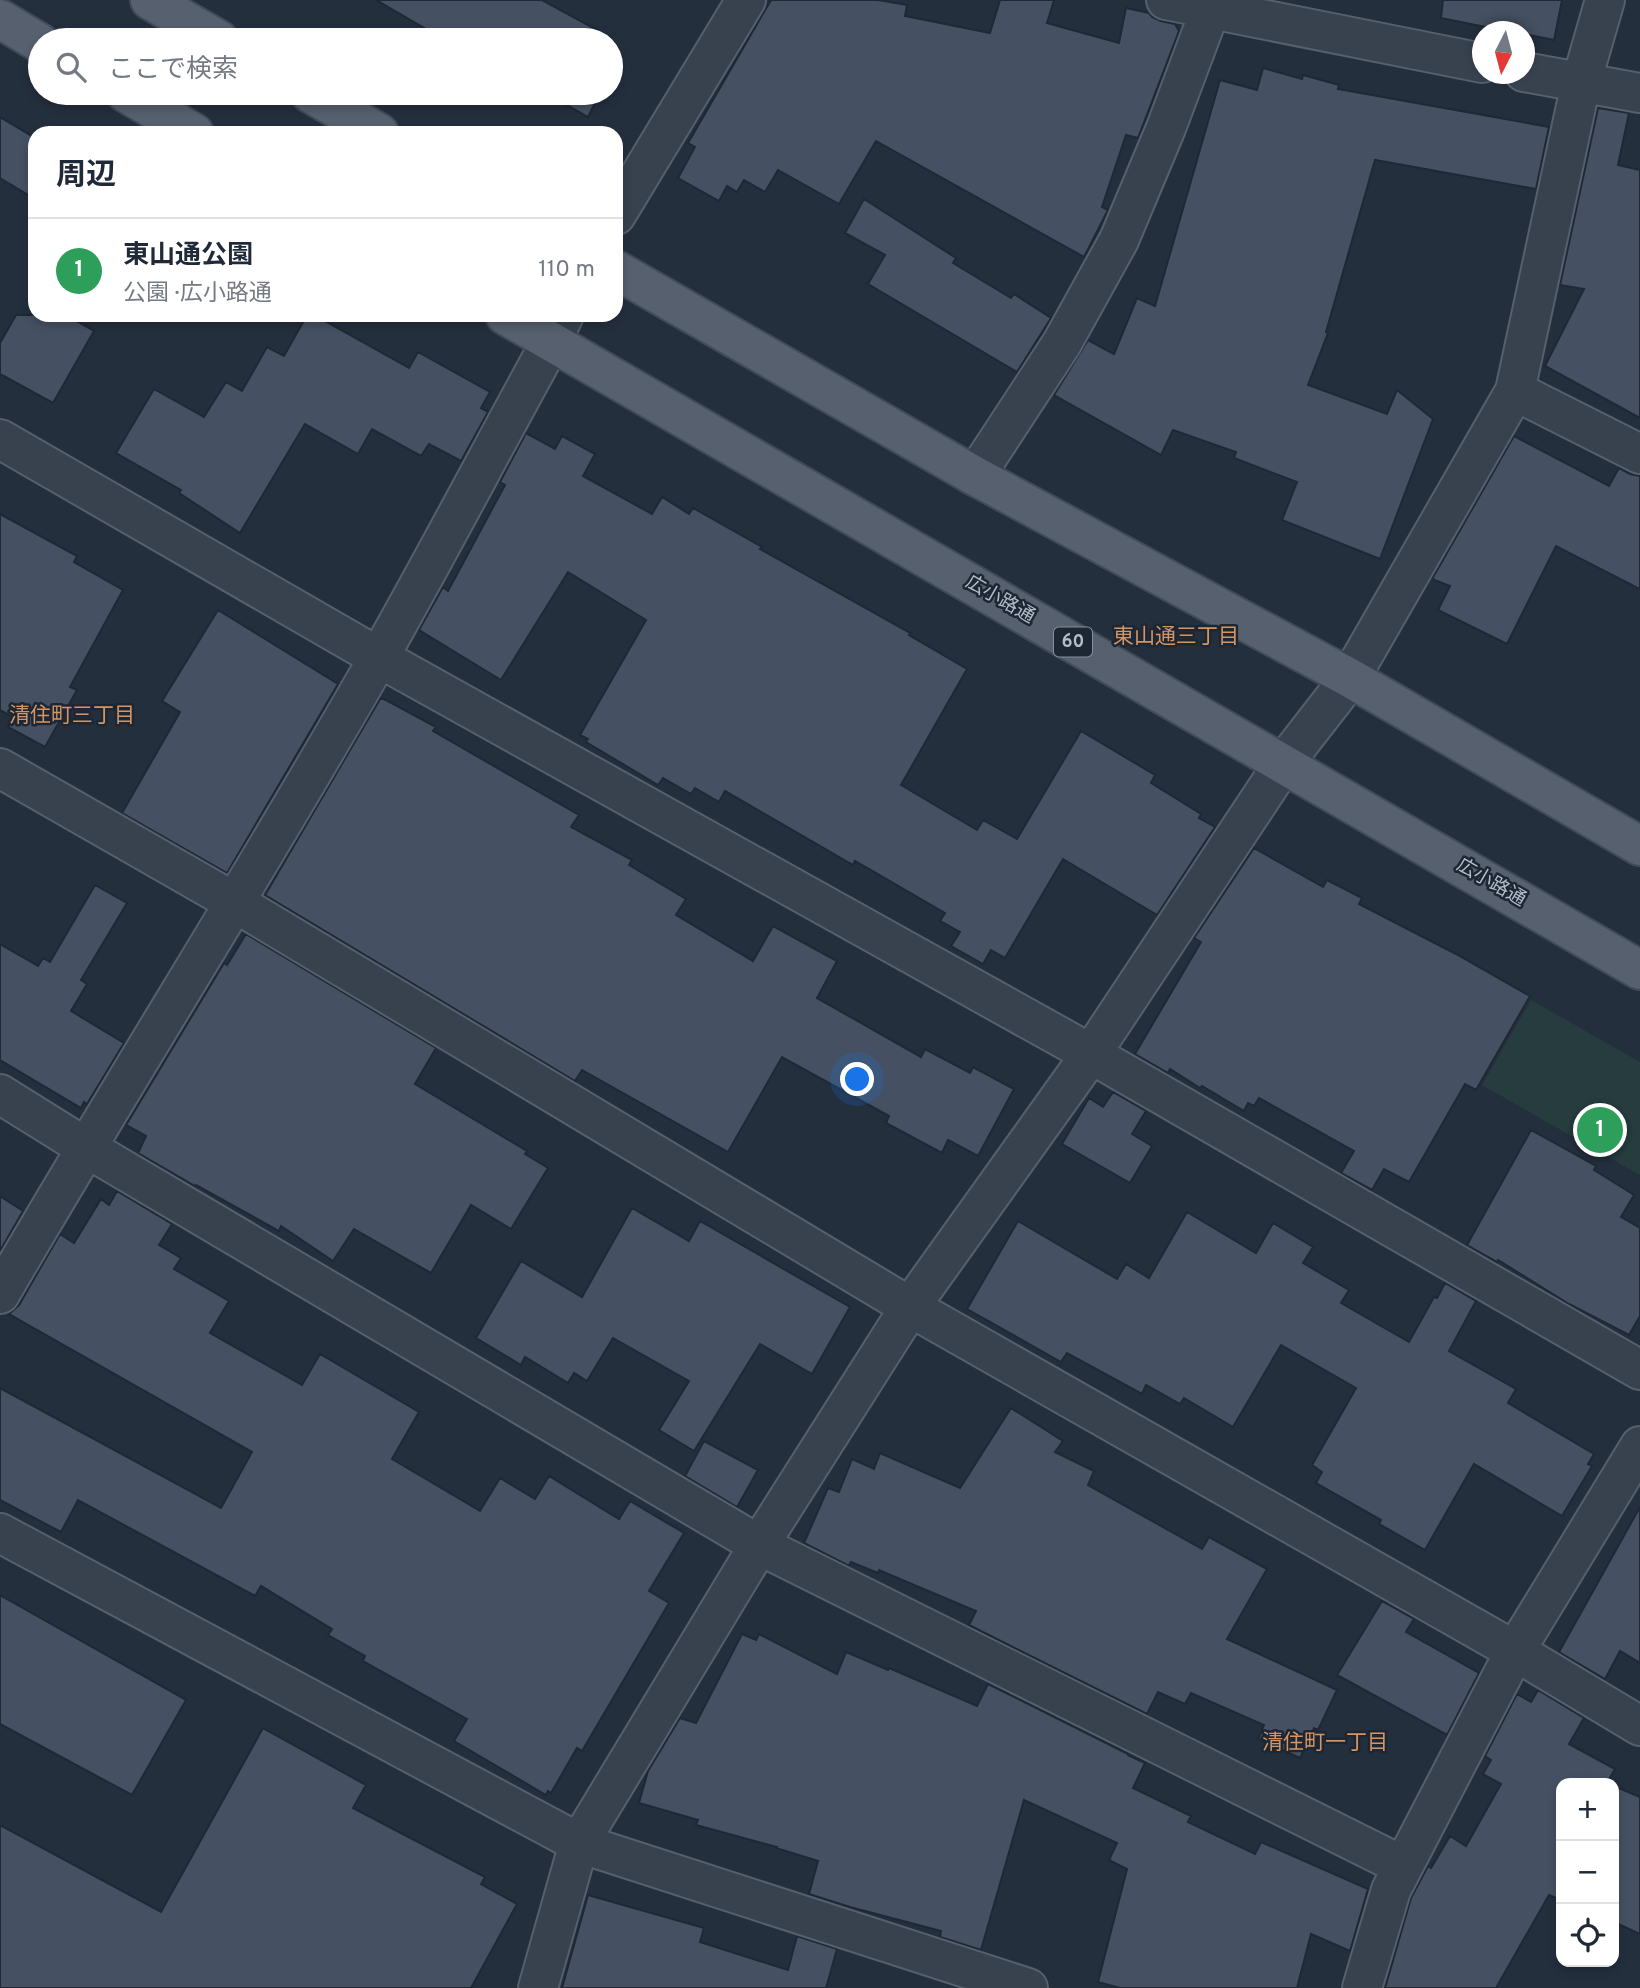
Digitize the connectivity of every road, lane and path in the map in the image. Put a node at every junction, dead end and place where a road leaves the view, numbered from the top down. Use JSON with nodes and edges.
{"nodes":[{"id":1,"x":150,"y":0,"type":"edge"},
{"id":2,"x":746,"y":0,"type":"edge"},
{"id":3,"x":1166,"y":0,"type":"edge"},
{"id":4,"x":1605,"y":0,"type":"edge"},
{"id":5,"x":1212,"y":5,"type":"edge"},
{"id":6,"x":0,"y":19,"type":"edge"},
{"id":7,"x":198,"y":28,"type":"edge"},
{"id":8,"x":28,"y":36,"type":"edge"},
{"id":9,"x":1472,"y":61,"type":"edge"},
{"id":10,"x":1535,"y":74,"type":"edge"},
{"id":11,"x":1581,"y":83,"type":"junction"},
{"id":12,"x":1640,"y":93,"type":"edge"},
{"id":13,"x":146,"y":105,"type":"edge"},
{"id":14,"x":331,"y":105,"type":"edge"},
{"id":15,"x":182,"y":126,"type":"edge"},
{"id":16,"x":367,"y":126,"type":"edge"},
{"id":17,"x":623,"y":203,"type":"edge"},
{"id":18,"x":623,"y":274,"type":"edge"},
{"id":19,"x":533,"y":322,"type":"edge"},
{"id":20,"x":557,"y":328,"type":"edge"},
{"id":21,"x":1515,"y":391,"type":"junction"},
{"id":22,"x":0,"y":439,"type":"edge"},
{"id":23,"x":1640,"y":454,"type":"edge"},
{"id":24,"x":975,"y":477,"type":"junction"},
{"id":25,"x":379,"y":657,"type":"junction"},
{"id":26,"x":1350,"y":678,"type":"junction"},
{"id":27,"x":1284,"y":763,"type":"junction"},
{"id":28,"x":0,"y":768,"type":"edge"},
{"id":29,"x":1640,"y":846,"type":"edge"},
{"id":30,"x":234,"y":902,"type":"junction"},
{"id":31,"x":1640,"y":970,"type":"edge"},
{"id":32,"x":1091,"y":1054,"type":"junction"},
{"id":33,"x":0,"y":1094,"type":"edge"},
{"id":34,"x":85,"y":1147,"type":"junction"},
{"id":35,"x":0,"y":1294,"type":"edge"},
{"id":36,"x":910,"y":1307,"type":"junction"},
{"id":37,"x":1640,"y":1370,"type":"edge"},
{"id":38,"x":1640,"y":1446,"type":"edge"},
{"id":39,"x":0,"y":1533,"type":"edge"},
{"id":40,"x":759,"y":1545,"type":"junction"},
{"id":41,"x":1515,"y":1651,"type":"junction"},
{"id":42,"x":1640,"y":1726,"type":"edge"},
{"id":43,"x":579,"y":1843,"type":"junction"},
{"id":44,"x":1404,"y":1866,"type":"junction"},
{"id":45,"x":538,"y":1988,"type":"edge"},
{"id":46,"x":1028,"y":1988,"type":"edge"},
{"id":47,"x":1362,"y":1988,"type":"edge"}],
"edges":[{"from":1,"to":7,"type":"main road"},
{"from":2,"to":17,"type":"street"},
{"from":3,"to":5,"type":"street"},
{"from":4,"to":11,"type":"street"},
{"from":5,"to":9,"type":"street"},
{"from":5,"to":24,"type":"street"},
{"from":6,"to":8,"type":"main road"},
{"from":10,"to":11,"type":"street"},
{"from":11,"to":12,"type":"street"},
{"from":11,"to":21,"type":"street"},
{"from":13,"to":15,"type":"main road"},
{"from":14,"to":16,"type":"main road"},
{"from":18,"to":24,"type":"main road"},
{"from":19,"to":20,"type":"main road","name":"広小路通","number":"60"},
{"from":20,"to":25,"type":"street"},
{"from":20,"to":27,"type":"main road","name":"広小路通","number":"60"},
{"from":21,"to":23,"type":"street"},
{"from":21,"to":26,"type":"street"},
{"from":22,"to":25,"type":"street"},
{"from":24,"to":26,"type":"main road"},
{"from":25,"to":30,"type":"street"},
{"from":25,"to":32,"type":"street"},
{"from":26,"to":27,"type":"street"},
{"from":26,"to":29,"type":"main road"},
{"from":27,"to":31,"type":"main road","name":"広小路通","number":"60"},
{"from":27,"to":32,"type":"street"},
{"from":28,"to":30,"type":"street"},
{"from":30,"to":34,"type":"street"},
{"from":30,"to":36,"type":"street"},
{"from":32,"to":36,"type":"street"},
{"from":32,"to":37,"type":"street"},
{"from":33,"to":34,"type":"street"},
{"from":34,"to":35,"type":"street"},
{"from":34,"to":40,"type":"street"},
{"from":36,"to":40,"type":"street"},
{"from":36,"to":41,"type":"street"},
{"from":38,"to":41,"type":"street"},
{"from":39,"to":43,"type":"street"},
{"from":40,"to":43,"type":"street"},
{"from":40,"to":44,"type":"street"},
{"from":41,"to":42,"type":"street"},
{"from":41,"to":44,"type":"street"},
{"from":43,"to":45,"type":"street"},
{"from":43,"to":46,"type":"street"},
{"from":44,"to":47,"type":"street"}]}
